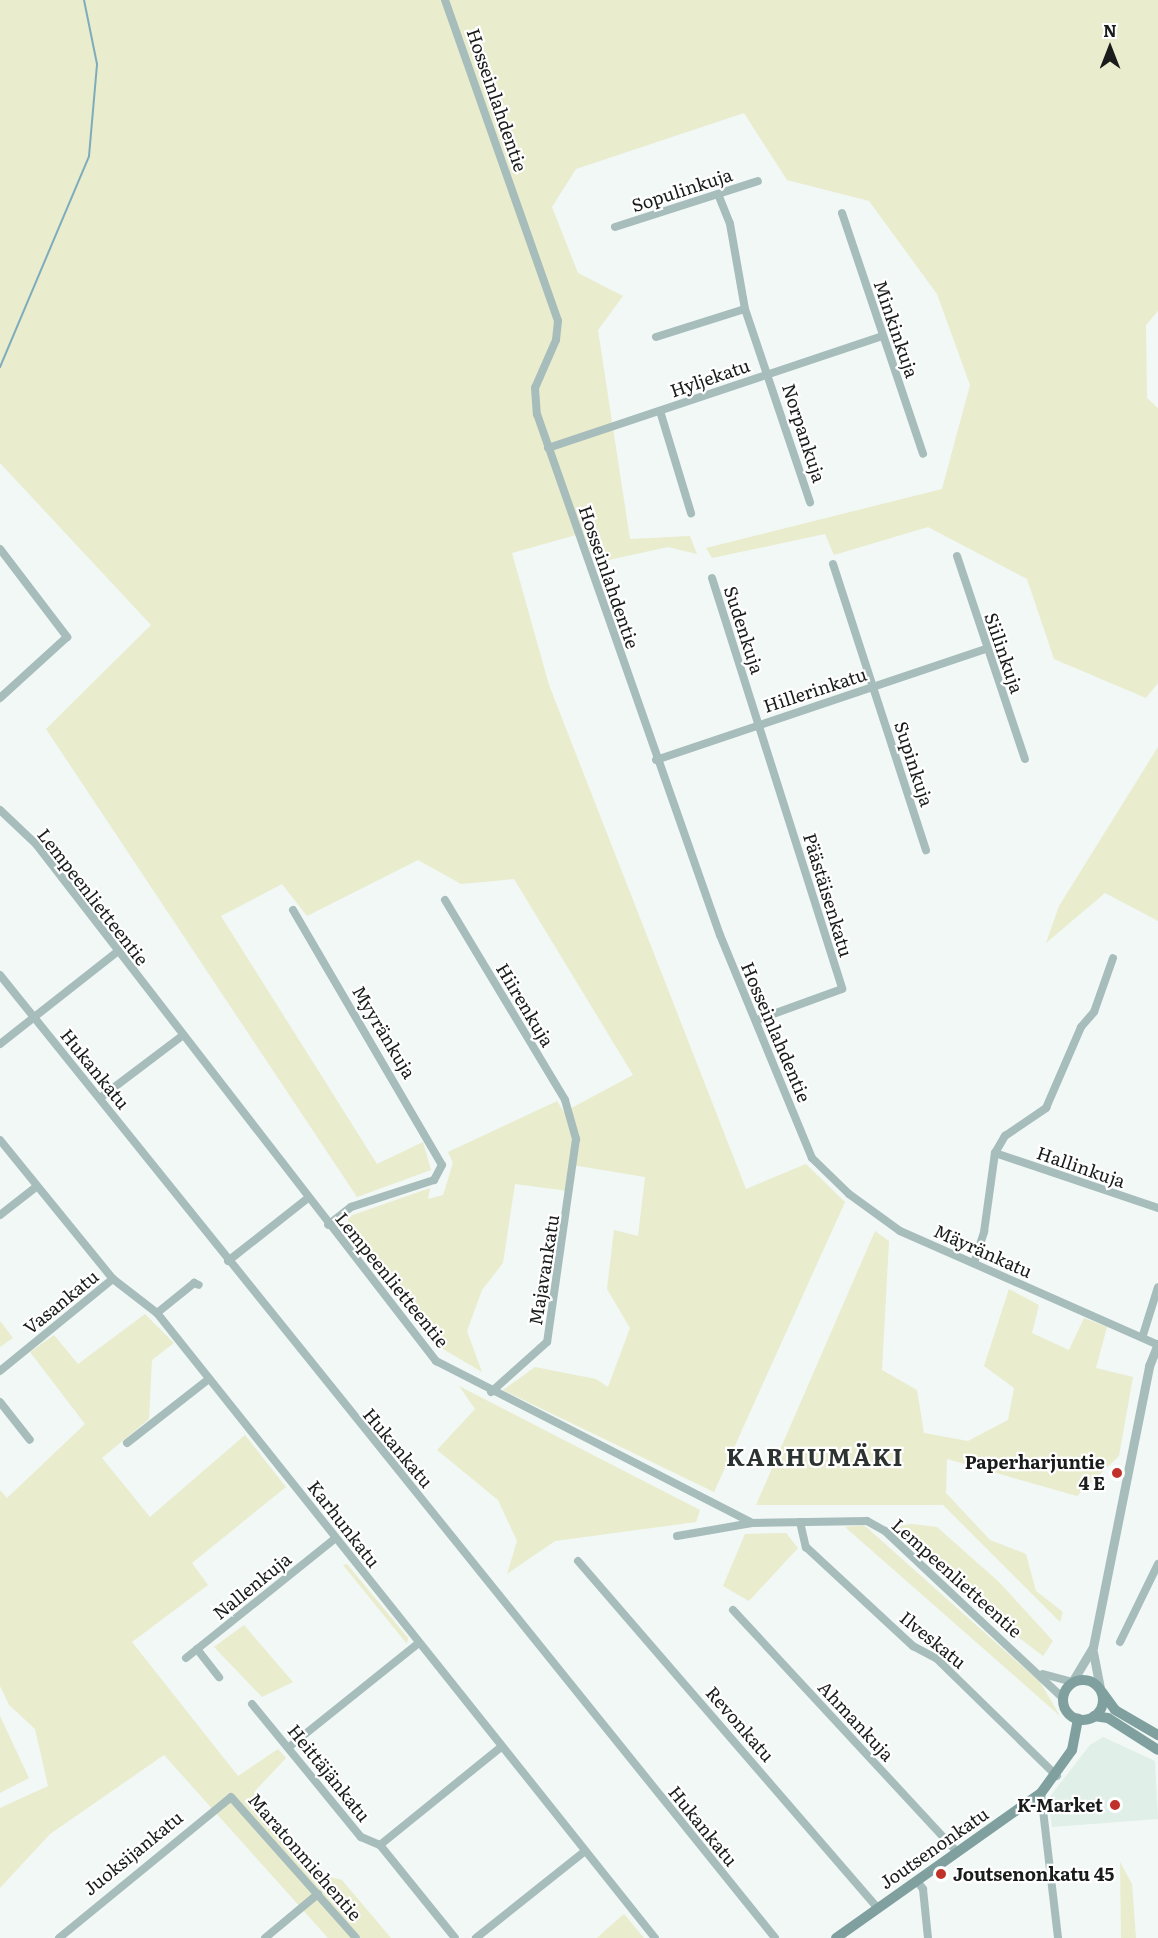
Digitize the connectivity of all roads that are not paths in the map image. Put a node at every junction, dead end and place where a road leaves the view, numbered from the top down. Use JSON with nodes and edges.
{"nodes":[{"id":1,"x":446,"y":0,"type":"edge"},
{"id":2,"x":758,"y":181,"type":"dead end"},
{"id":3,"x":718,"y":194,"type":"junction"},
{"id":4,"x":842,"y":213,"type":"dead end"},
{"id":5,"x":615,"y":227,"type":"dead end"},
{"id":6,"x":745,"y":309,"type":"junction"},
{"id":7,"x":882,"y":336,"type":"junction"},
{"id":8,"x":656,"y":337,"type":"dead end"},
{"id":9,"x":768,"y":374,"type":"junction"},
{"id":10,"x":660,"y":411,"type":"junction"},
{"id":11,"x":548,"y":448,"type":"junction"},
{"id":12,"x":923,"y":454,"type":"dead end"},
{"id":13,"x":810,"y":502,"type":"dead end"},
{"id":14,"x":691,"y":513,"type":"dead end"},
{"id":15,"x":0,"y":549,"type":"edge"},
{"id":16,"x":957,"y":556,"type":"dead end"},
{"id":17,"x":832,"y":564,"type":"dead end"},
{"id":18,"x":712,"y":578,"type":"dead end"},
{"id":19,"x":985,"y":649,"type":"junction"},
{"id":20,"x":872,"y":688,"type":"junction"},
{"id":21,"x":0,"y":698,"type":"edge"},
{"id":22,"x":759,"y":725,"type":"junction"},
{"id":23,"x":1024,"y":759,"type":"dead end"},
{"id":24,"x":656,"y":760,"type":"junction"},
{"id":25,"x":0,"y":810,"type":"edge"},
{"id":26,"x":926,"y":850,"type":"dead end"},
{"id":27,"x":445,"y":900,"type":"dead end"},
{"id":28,"x":293,"y":910,"type":"dead end"},
{"id":29,"x":117,"y":952,"type":"junction"},
{"id":30,"x":1113,"y":958,"type":"dead end"},
{"id":31,"x":0,"y":975,"type":"edge"},
{"id":32,"x":34,"y":1018,"type":"junction"},
{"id":33,"x":757,"y":1020,"type":"junction"},
{"id":34,"x":182,"y":1036,"type":"junction"},
{"id":35,"x":0,"y":1044,"type":"edge"},
{"id":36,"x":100,"y":1098,"type":"junction"},
{"id":37,"x":574,"y":1127,"type":"joint"},
{"id":38,"x":0,"y":1140,"type":"edge"},
{"id":39,"x":995,"y":1154,"type":"junction"},
{"id":40,"x":812,"y":1158,"type":"joint"},
{"id":41,"x":36,"y":1187,"type":"junction"},
{"id":42,"x":308,"y":1198,"type":"junction"},
{"id":43,"x":1158,"y":1208,"type":"edge"},
{"id":44,"x":0,"y":1215,"type":"edge"},
{"id":45,"x":328,"y":1225,"type":"junction"},
{"id":46,"x":228,"y":1261,"type":"junction"},
{"id":47,"x":974,"y":1263,"type":"junction"},
{"id":48,"x":112,"y":1279,"type":"junction"},
{"id":49,"x":200,"y":1285,"type":"dead end"},
{"id":50,"x":1158,"y":1287,"type":"edge"},
{"id":51,"x":157,"y":1313,"type":"junction"},
{"id":52,"x":1143,"y":1335,"type":"junction"},
{"id":53,"x":1158,"y":1345,"type":"edge"},
{"id":54,"x":0,"y":1371,"type":"edge"},
{"id":55,"x":209,"y":1378,"type":"junction"},
{"id":56,"x":491,"y":1392,"type":"junction"},
{"id":57,"x":0,"y":1402,"type":"edge"},
{"id":58,"x":30,"y":1440,"type":"dead end"},
{"id":59,"x":127,"y":1443,"type":"dead end"},
{"id":60,"x":800,"y":1522,"type":"junction"},
{"id":61,"x":752,"y":1523,"type":"junction"},
{"id":62,"x":677,"y":1536,"type":"dead end"},
{"id":63,"x":336,"y":1538,"type":"junction"},
{"id":64,"x":578,"y":1561,"type":"dead end"},
{"id":65,"x":1158,"y":1564,"type":"edge"},
{"id":66,"x":733,"y":1610,"type":"dead end"},
{"id":67,"x":1120,"y":1642,"type":"dead end"},
{"id":68,"x":419,"y":1643,"type":"junction"},
{"id":69,"x":1093,"y":1647,"type":"junction"},
{"id":70,"x":197,"y":1649,"type":"junction"},
{"id":71,"x":186,"y":1658,"type":"dead end"},
{"id":72,"x":1041,"y":1674,"type":"junction"},
{"id":73,"x":219,"y":1677,"type":"dead end"},
{"id":74,"x":1072,"y":1682,"type":"junction"},
{"id":75,"x":1100,"y":1688,"type":"junction"},
{"id":76,"x":1063,"y":1698,"type":"junction"},
{"id":77,"x":252,"y":1704,"type":"dead end"},
{"id":78,"x":1094,"y":1716,"type":"junction"},
{"id":79,"x":1078,"y":1719,"type":"junction"},
{"id":80,"x":1158,"y":1735,"type":"edge"},
{"id":81,"x":289,"y":1747,"type":"junction"},
{"id":82,"x":501,"y":1747,"type":"junction"},
{"id":83,"x":1158,"y":1750,"type":"edge"},
{"id":84,"x":1057,"y":1776,"type":"junction"},
{"id":85,"x":1041,"y":1792,"type":"junction"},
{"id":86,"x":231,"y":1797,"type":"joint"},
{"id":87,"x":380,"y":1845,"type":"junction"},
{"id":88,"x":585,"y":1851,"type":"junction"},
{"id":89,"x":957,"y":1852,"type":"junction"},
{"id":90,"x":916,"y":1881,"type":"junction"},
{"id":91,"x":318,"y":1894,"type":"junction"},
{"id":92,"x":878,"y":1908,"type":"junction"},
{"id":93,"x":59,"y":1938,"type":"edge"},
{"id":94,"x":265,"y":1938,"type":"edge"},
{"id":95,"x":356,"y":1938,"type":"edge"},
{"id":96,"x":455,"y":1938,"type":"edge"},
{"id":97,"x":476,"y":1938,"type":"edge"},
{"id":98,"x":655,"y":1938,"type":"edge"},
{"id":99,"x":775,"y":1938,"type":"edge"},
{"id":100,"x":836,"y":1938,"type":"edge"},
{"id":101,"x":928,"y":1938,"type":"edge"},
{"id":102,"x":1058,"y":1938,"type":"edge"}],
"edges":[{"from":1,"to":11,"type":"street","name":"Hosseinlahdentie"},
{"from":2,"to":3,"type":"street","name":"Sopulinkuja"},
{"from":3,"to":5,"type":"street","name":"Sopulinkuja"},
{"from":3,"to":6,"type":"street","name":"Norpankuja"},
{"from":4,"to":7,"type":"street","name":"Minkinkuja"},
{"from":6,"to":8,"type":"street"},
{"from":6,"to":9,"type":"street","name":"Norpankuja"},
{"from":7,"to":9,"type":"street","name":"Hyljekatu"},
{"from":7,"to":12,"type":"street","name":"Minkinkuja"},
{"from":9,"to":10,"type":"street","name":"Hyljekatu"},
{"from":9,"to":13,"type":"street","name":"Norpankuja"},
{"from":10,"to":11,"type":"street","name":"Hyljekatu"},
{"from":10,"to":14,"type":"street"},
{"from":11,"to":24,"type":"street","name":"Hosseinlahdentie"},
{"from":15,"to":21,"type":"street"},
{"from":16,"to":19,"type":"street","name":"Siilinkuja"},
{"from":17,"to":20,"type":"street","name":"Supinkuja"},
{"from":18,"to":22,"type":"street","name":"Sudenkuja"},
{"from":19,"to":20,"type":"street","name":"Hillerinkatu"},
{"from":19,"to":23,"type":"street","name":"Siilinkuja"},
{"from":20,"to":22,"type":"street","name":"Hillerinkatu"},
{"from":20,"to":26,"type":"street","name":"Supinkuja"},
{"from":22,"to":24,"type":"street","name":"Hillerinkatu"},
{"from":22,"to":33,"type":"street","name":"Päästäisenkatu"},
{"from":24,"to":33,"type":"street","name":"Hosseinlahdentie"},
{"from":25,"to":29,"type":"street","name":"Lempeenlietteentie"},
{"from":27,"to":37,"type":"street","name":"Hiirenkuja"},
{"from":28,"to":45,"type":"street","name":"Myyränkuja"},
{"from":29,"to":32,"type":"street"},
{"from":29,"to":34,"type":"street","name":"Lempeenlietteentie"},
{"from":30,"to":39,"type":"street"},
{"from":31,"to":32,"type":"street","name":"Hukankatu"},
{"from":32,"to":35,"type":"street"},
{"from":32,"to":36,"type":"street","name":"Hukankatu"},
{"from":33,"to":40,"type":"street","name":"Hosseinlahdentie"},
{"from":34,"to":36,"type":"street"},
{"from":34,"to":42,"type":"street","name":"Lempeenlietteentie"},
{"from":36,"to":46,"type":"street","name":"Hukankatu"},
{"from":37,"to":56,"type":"street","name":"Majavankatu"},
{"from":38,"to":41,"type":"street","name":"Karhunkatu"},
{"from":39,"to":43,"type":"street","name":"Hallinkuja"},
{"from":39,"to":47,"type":"street"},
{"from":40,"to":47,"type":"street","name":"Mäyränkatu"},
{"from":41,"to":44,"type":"street"},
{"from":41,"to":48,"type":"street","name":"Karhunkatu"},
{"from":42,"to":45,"type":"street","name":"Lempeenlietteentie"},
{"from":42,"to":46,"type":"street"},
{"from":45,"to":56,"type":"street","name":"Lempeenlietteentie"},
{"from":46,"to":99,"type":"street","name":"Hukankatu"},
{"from":47,"to":52,"type":"street","name":"Mäyränkatu"},
{"from":48,"to":51,"type":"street","name":"Karhunkatu"},
{"from":48,"to":54,"type":"street","name":"Vasankatu"},
{"from":49,"to":51,"type":"street"},
{"from":50,"to":52,"type":"street"},
{"from":51,"to":55,"type":"street","name":"Karhunkatu"},
{"from":52,"to":53,"type":"street","name":"Mäyränkatu"},
{"from":53,"to":69,"type":"street"},
{"from":55,"to":59,"type":"street"},
{"from":55,"to":63,"type":"street","name":"Karhunkatu"},
{"from":56,"to":61,"type":"street","name":"Lempeenlietteentie"},
{"from":57,"to":58,"type":"street"},
{"from":60,"to":61,"type":"street","name":"Lempeenlietteentie"},
{"from":60,"to":72,"type":"street","name":"Lempeenlietteentie"},
{"from":60,"to":84,"type":"street","name":"Ilveskatu"},
{"from":61,"to":62,"type":"street"},
{"from":63,"to":68,"type":"street","name":"Karhunkatu"},
{"from":63,"to":70,"type":"street","name":"Nallenkuja"},
{"from":64,"to":92,"type":"street","name":"Revonkatu"},
{"from":65,"to":67,"type":"street"},
{"from":66,"to":89,"type":"street","name":"Ahmankuja"},
{"from":68,"to":81,"type":"street"},
{"from":68,"to":82,"type":"street","name":"Karhunkatu"},
{"from":69,"to":74,"type":"street"},
{"from":69,"to":75,"type":"street"},
{"from":70,"to":71,"type":"street","name":"Nallenkuja"},
{"from":70,"to":73,"type":"street"},
{"from":72,"to":74,"type":"street","name":"Lempeenlietteentie"},
{"from":72,"to":76,"type":"street","name":"Lempeenlietteentie"},
{"from":74,"to":75,"type":"main road"},
{"from":74,"to":76,"type":"main road"},
{"from":75,"to":78,"type":"main road"},
{"from":75,"to":80,"type":"main road"},
{"from":76,"to":79,"type":"main road"},
{"from":77,"to":81,"type":"street","name":"Heittäjänkatu"},
{"from":78,"to":79,"type":"main road"},
{"from":78,"to":83,"type":"main road"},
{"from":79,"to":84,"type":"main road","name":"Joutsenonkatu"},
{"from":81,"to":87,"type":"street","name":"Heittäjänkatu"},
{"from":82,"to":87,"type":"street"},
{"from":82,"to":88,"type":"street","name":"Karhunkatu"},
{"from":84,"to":85,"type":"main road","name":"Joutsenonkatu"},
{"from":85,"to":89,"type":"main road","name":"Joutsenonkatu"},
{"from":85,"to":102,"type":"street"},
{"from":86,"to":91,"type":"street","name":"Maratonmiehentie"},
{"from":86,"to":93,"type":"street","name":"Juoksijankatu"},
{"from":87,"to":96,"type":"street","name":"Heittäjänkatu"},
{"from":88,"to":97,"type":"street"},
{"from":88,"to":98,"type":"street","name":"Karhunkatu"},
{"from":89,"to":90,"type":"main road","name":"Joutsenonkatu"},
{"from":90,"to":92,"type":"main road","name":"Joutsenonkatu"},
{"from":90,"to":101,"type":"street"},
{"from":91,"to":94,"type":"street"},
{"from":91,"to":95,"type":"street","name":"Maratonmiehentie"},
{"from":92,"to":100,"type":"main road","name":"Joutsenonkatu"}]}
